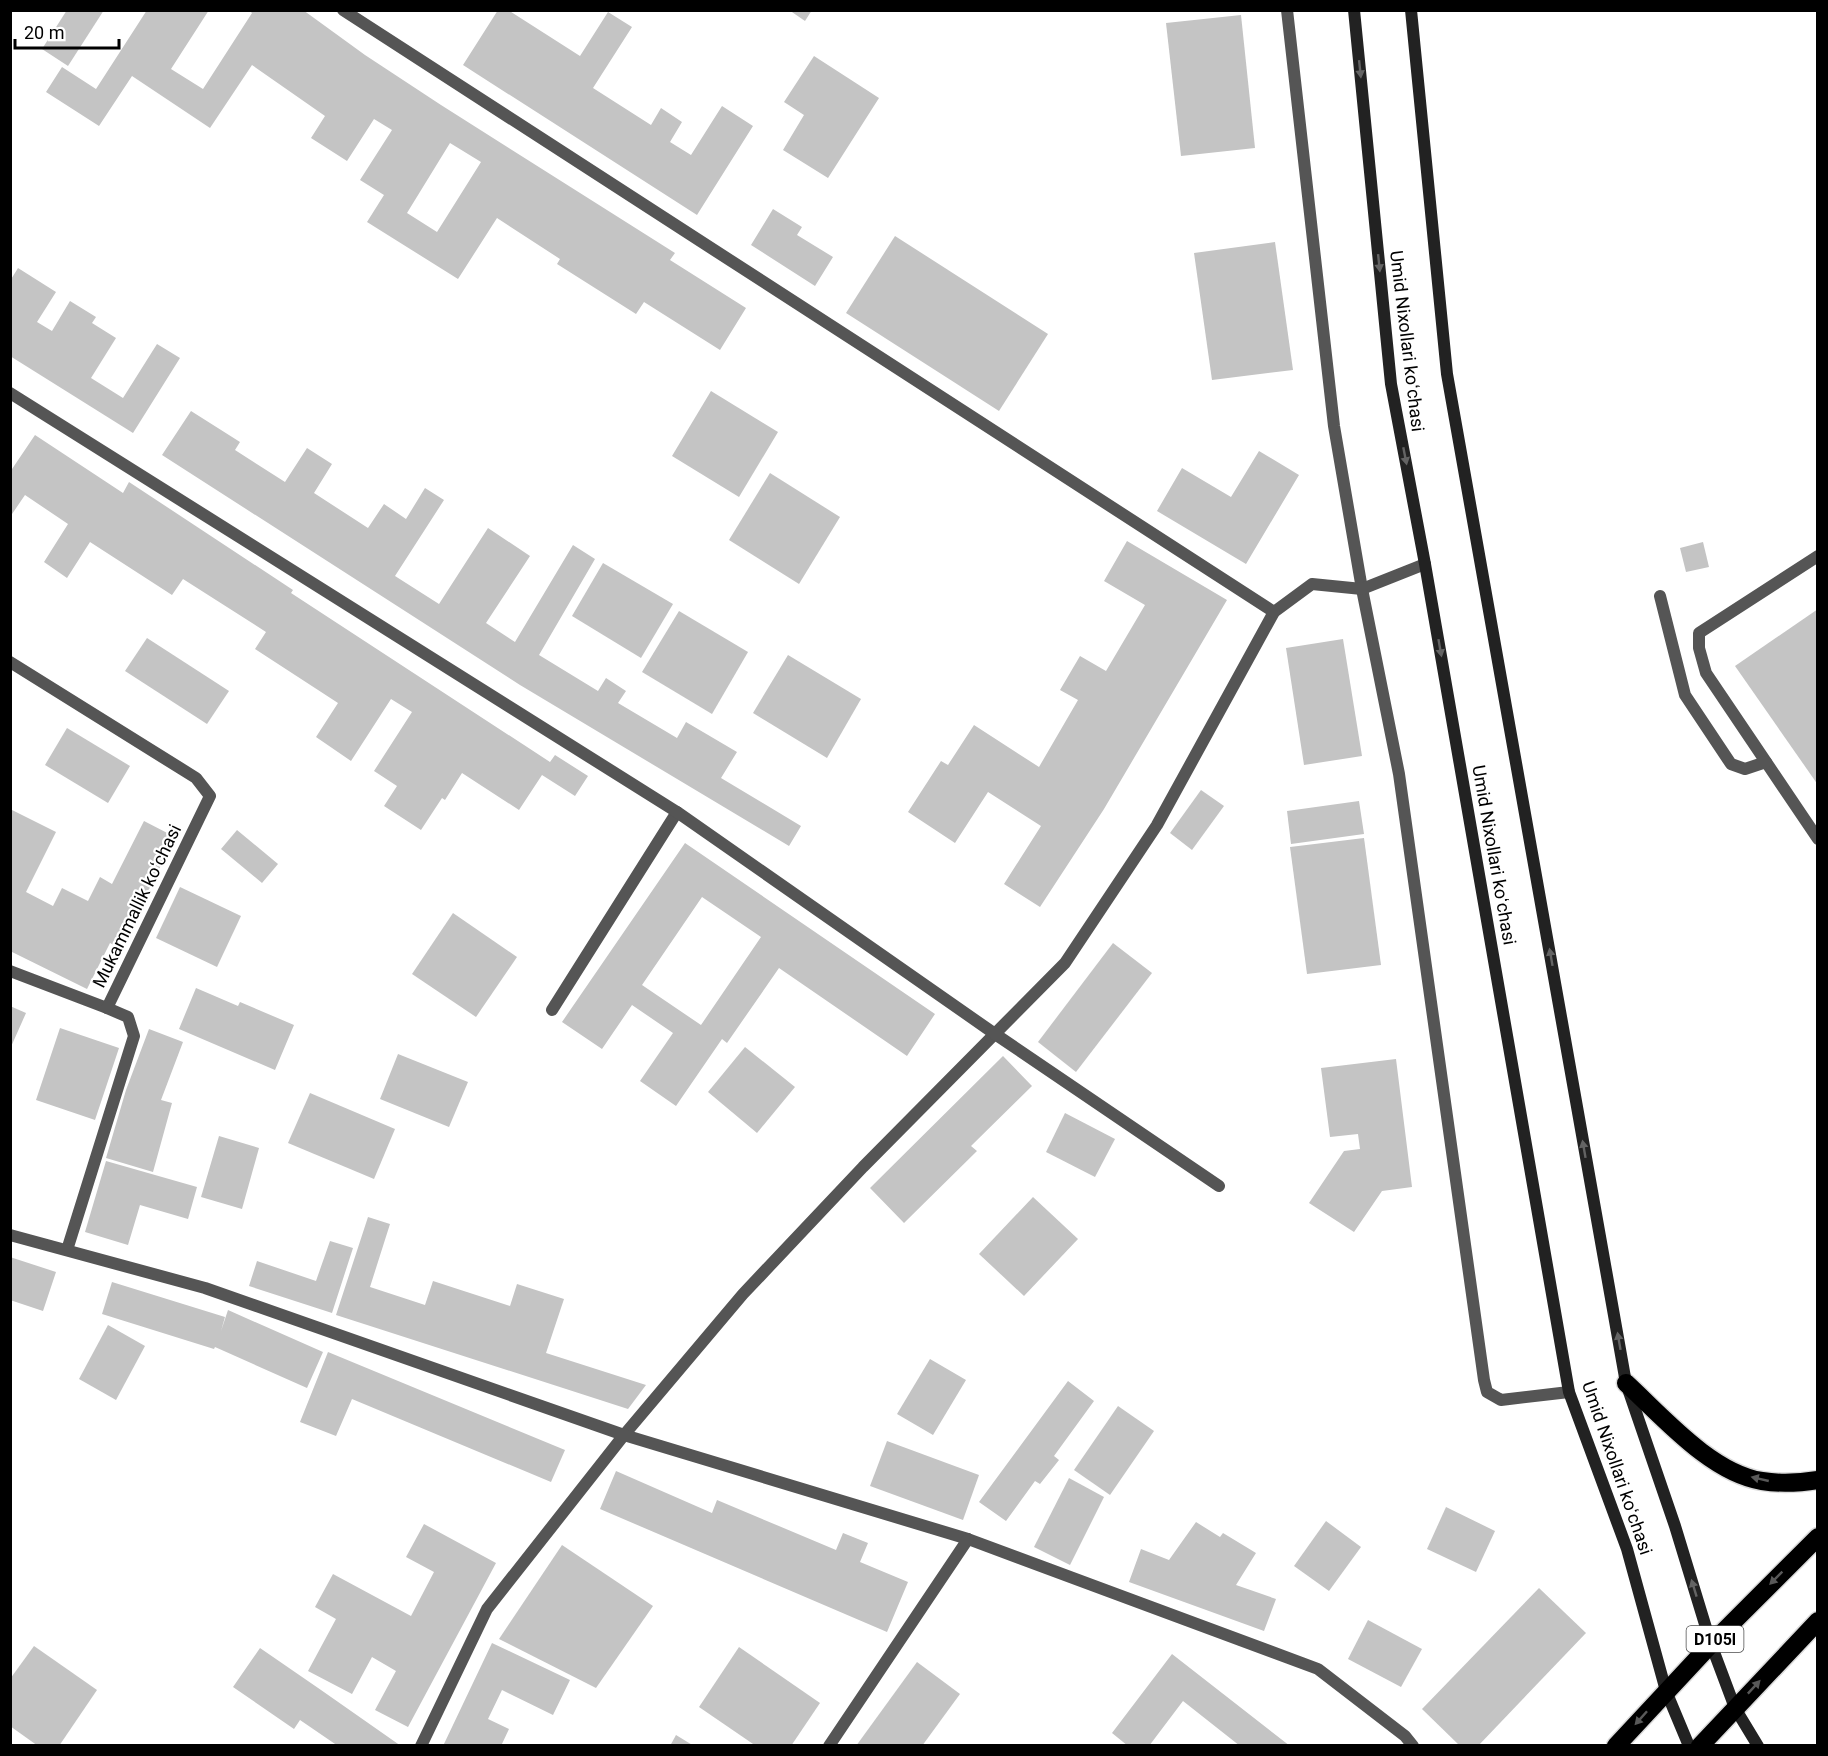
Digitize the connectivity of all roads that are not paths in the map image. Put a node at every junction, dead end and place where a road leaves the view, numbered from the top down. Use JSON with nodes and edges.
{"nodes":[{"id":1,"x":343,"y":10,"type":"edge"},
{"id":2,"x":1287,"y":10,"type":"edge"},
{"id":3,"x":1354,"y":10,"type":"edge"},
{"id":4,"x":1411,"y":10,"type":"edge"},
{"id":5,"x":10,"y":393,"type":"edge"},
{"id":6,"x":1818,"y":556,"type":"edge"},
{"id":7,"x":1425,"y":564,"type":"junction"},
{"id":8,"x":1362,"y":589,"type":"junction"},
{"id":9,"x":1660,"y":596,"type":"dead end"},
{"id":10,"x":1274,"y":612,"type":"junction"},
{"id":11,"x":10,"y":662,"type":"edge"},
{"id":12,"x":1766,"y":762,"type":"junction"},
{"id":13,"x":677,"y":812,"type":"junction"},
{"id":14,"x":1818,"y":838,"type":"edge"},
{"id":15,"x":10,"y":971,"type":"edge"},
{"id":16,"x":107,"y":1008,"type":"junction"},
{"id":17,"x":552,"y":1010,"type":"dead end"},
{"id":18,"x":995,"y":1034,"type":"junction"},
{"id":19,"x":1219,"y":1186,"type":"dead end"},
{"id":20,"x":10,"y":1235,"type":"edge"},
{"id":21,"x":67,"y":1250,"type":"junction"},
{"id":22,"x":1626,"y":1383,"type":"junction"},
{"id":23,"x":1569,"y":1392,"type":"junction"},
{"id":24,"x":624,"y":1435,"type":"junction"},
{"id":25,"x":1818,"y":1480,"type":"edge"},
{"id":26,"x":1818,"y":1537,"type":"edge"},
{"id":27,"x":968,"y":1539,"type":"junction"},
{"id":28,"x":1818,"y":1621,"type":"edge"},
{"id":29,"x":1711,"y":1644,"type":"junction"},
{"id":30,"x":1666,"y":1691,"type":"junction"},
{"id":31,"x":1735,"y":1708,"type":"junction"},
{"id":32,"x":1405,"y":1742,"type":"edge"},
{"id":33,"x":421,"y":1746,"type":"edge"},
{"id":34,"x":829,"y":1746,"type":"edge"},
{"id":35,"x":1616,"y":1746,"type":"edge"},
{"id":36,"x":1689,"y":1746,"type":"edge"},
{"id":37,"x":1700,"y":1746,"type":"edge"},
{"id":38,"x":1758,"y":1746,"type":"edge"}],
"edges":[{"from":1,"to":10,"type":"street"},
{"from":2,"to":8,"type":"street"},
{"from":3,"to":7,"type":"main road","name":"Umid Nixollari koʻchasi","one_way":true},
{"from":22,"to":4,"type":"main road","name":"Umid Nixollari koʻchasi","one_way":true},
{"from":5,"to":13,"type":"street"},
{"from":6,"to":12,"type":"street"},
{"from":7,"to":8,"type":"street"},
{"from":7,"to":23,"type":"main road","name":"Umid Nixollari koʻchasi","one_way":true},
{"from":8,"to":10,"type":"street"},
{"from":8,"to":23,"type":"street"},
{"from":9,"to":12,"type":"street"},
{"from":10,"to":18,"type":"street"},
{"from":11,"to":16,"type":"street","name":"Mukammallik koʻchasi"},
{"from":12,"to":14,"type":"street"},
{"from":13,"to":17,"type":"street"},
{"from":13,"to":18,"type":"street"},
{"from":15,"to":16,"type":"street"},
{"from":16,"to":21,"type":"street","name":"Mukammallik koʻchasi"},
{"from":18,"to":19,"type":"street"},
{"from":18,"to":24,"type":"street"},
{"from":20,"to":21,"type":"street"},
{"from":21,"to":24,"type":"street"},
{"from":25,"to":22,"type":"highway","one_way":true},
{"from":29,"to":22,"type":"main road","name":"Umid Nixollari koʻchasi","one_way":true},
{"from":23,"to":30,"type":"main road","name":"Umid Nixollari koʻchasi"},
{"from":24,"to":27,"type":"street"},
{"from":24,"to":33,"type":"street"},
{"from":26,"to":29,"type":"highway","number":"D105l","one_way":true},
{"from":27,"to":32,"type":"street"},
{"from":27,"to":34,"type":"street"},
{"from":31,"to":28,"type":"highway","one_way":true},
{"from":29,"to":30,"type":"highway","number":"D105l"},
{"from":29,"to":31,"type":"main road","name":"Umid Nixollari koʻchasi"},
{"from":30,"to":35,"type":"highway","number":"D105l","one_way":true},
{"from":30,"to":36,"type":"main road","name":"Umid Nixollari koʻchasi"},
{"from":31,"to":37,"type":"highway"},
{"from":31,"to":38,"type":"main road","name":"Umid Nixollari koʻchasi"}]}
